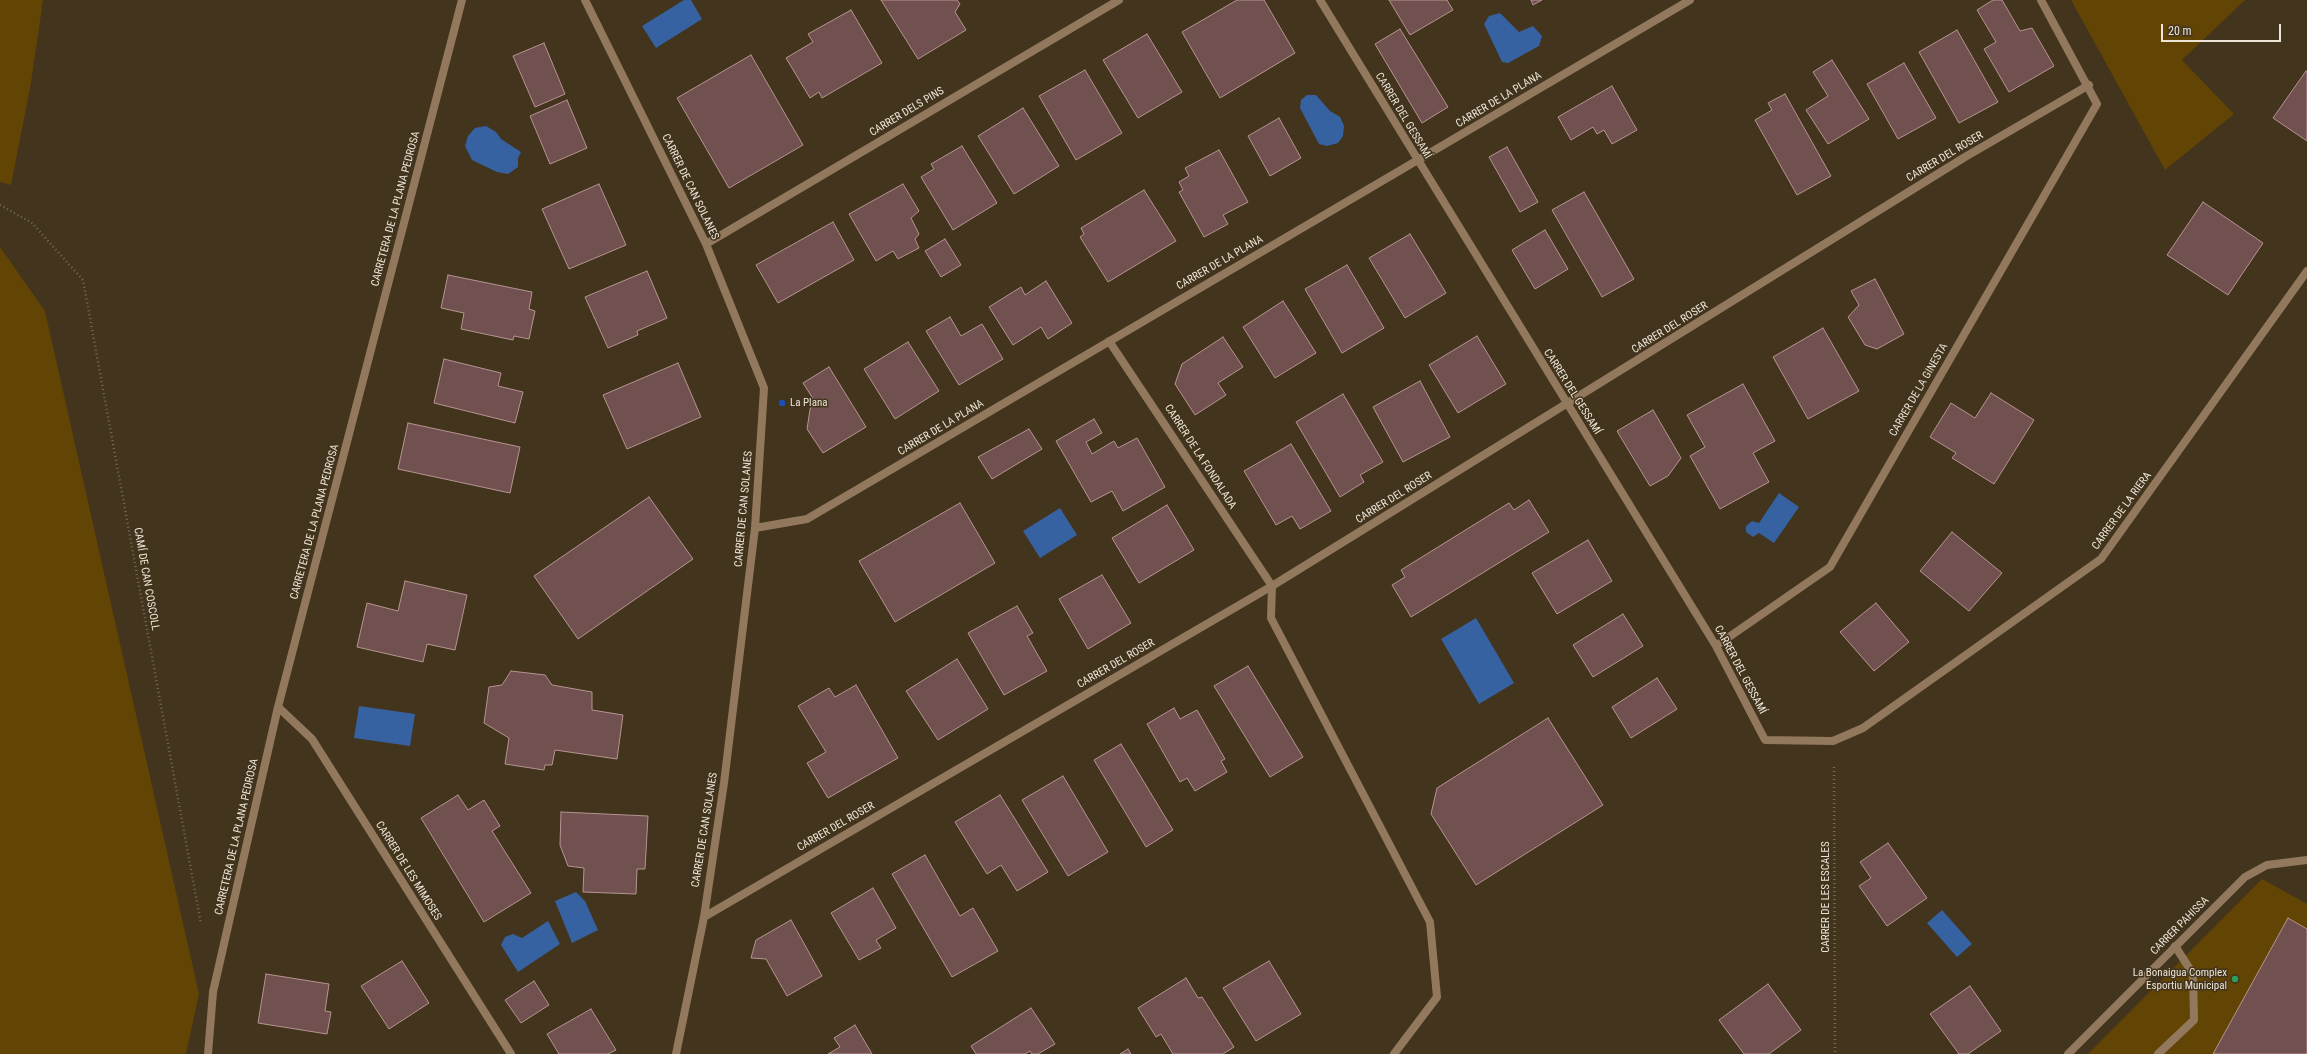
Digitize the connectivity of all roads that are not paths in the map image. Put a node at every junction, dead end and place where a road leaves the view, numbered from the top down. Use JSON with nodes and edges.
{"nodes":[{"id":1,"x":462,"y":0,"type":"edge"},
{"id":2,"x":585,"y":0,"type":"edge"},
{"id":3,"x":1119,"y":0,"type":"edge"},
{"id":4,"x":1320,"y":0,"type":"edge"},
{"id":5,"x":1690,"y":0,"type":"edge"},
{"id":6,"x":2041,"y":0,"type":"edge"},
{"id":7,"x":2089,"y":85,"type":"junction"},
{"id":8,"x":1417,"y":161,"type":"junction"},
{"id":9,"x":706,"y":244,"type":"junction"},
{"id":10,"x":2307,"y":271,"type":"edge"},
{"id":11,"x":1109,"y":341,"type":"junction"},
{"id":12,"x":1567,"y":405,"type":"junction"},
{"id":13,"x":755,"y":528,"type":"junction"},
{"id":14,"x":1272,"y":586,"type":"junction"},
{"id":15,"x":1716,"y":646,"type":"junction"},
{"id":16,"x":278,"y":707,"type":"junction"},
{"id":17,"x":1833,"y":741,"type":"joint"},
{"id":18,"x":2307,"y":860,"type":"edge"},
{"id":19,"x":704,"y":917,"type":"junction"},
{"id":20,"x":2175,"y":946,"type":"junction"},
{"id":21,"x":208,"y":1054,"type":"edge"},
{"id":22,"x":511,"y":1054,"type":"edge"},
{"id":23,"x":676,"y":1054,"type":"edge"},
{"id":24,"x":1394,"y":1054,"type":"edge"},
{"id":25,"x":2068,"y":1054,"type":"edge"},
{"id":26,"x":2158,"y":1054,"type":"edge"}],
"edges":[{"from":1,"to":16,"type":"street","name":"CARRETERA DE LA PLANA PEDROSA"},
{"from":2,"to":9,"type":"street","name":"CARRER DE CAN SOLANES"},
{"from":3,"to":9,"type":"street","name":"CARRER DELS PINS"},
{"from":4,"to":8,"type":"street","name":"CARRER DEL GESSAMÍ"},
{"from":5,"to":8,"type":"street","name":"CARRER DE LA PLANA"},
{"from":6,"to":7,"type":"street"},
{"from":7,"to":12,"type":"street","name":"CARRER DEL ROSER"},
{"from":7,"to":15,"type":"street","name":"CARRER DE LA GINESTA"},
{"from":8,"to":11,"type":"street","name":"CARRER DE LA PLANA"},
{"from":8,"to":12,"type":"street","name":"CARRER DEL GESSAMÍ"},
{"from":9,"to":13,"type":"street","name":"CARRER DE CAN SOLANES"},
{"from":10,"to":17,"type":"street","name":"CARRER DE LA RIERA"},
{"from":11,"to":13,"type":"street","name":"CARRER DE LA PLANA"},
{"from":11,"to":14,"type":"street","name":"CARRER DE LA FONDALADA"},
{"from":12,"to":14,"type":"street","name":"CARRER DEL ROSER"},
{"from":12,"to":15,"type":"street","name":"CARRER DEL GESSAMÍ"},
{"from":13,"to":19,"type":"street","name":"CARRER DE CAN SOLANES"},
{"from":14,"to":19,"type":"street","name":"CARRER DEL ROSER"},
{"from":14,"to":24,"type":"street"},
{"from":15,"to":17,"type":"street","name":"CARRER DEL GESSAMÍ"},
{"from":16,"to":21,"type":"street","name":"CARRETERA DE LA PLANA PEDROSA"},
{"from":16,"to":22,"type":"street","name":"CARRER DE LES MIMOSES"},
{"from":18,"to":20,"type":"street","name":"CARRER PAHISSA"},
{"from":19,"to":23,"type":"street","name":"CARRER DE CAN SOLANES"},
{"from":20,"to":25,"type":"street","name":"CARRER PAHISSA"},
{"from":20,"to":26,"type":"street"}]}
